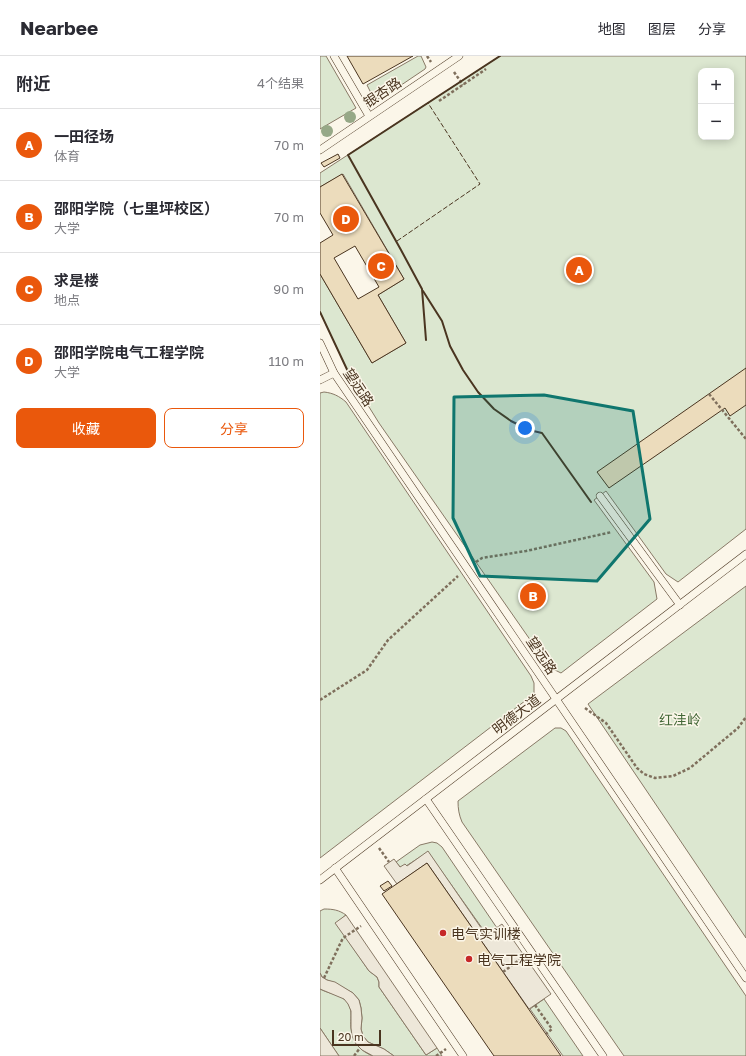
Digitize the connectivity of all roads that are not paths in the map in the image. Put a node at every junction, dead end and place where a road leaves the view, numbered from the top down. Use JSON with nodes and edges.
{"nodes":[{"id":1,"x":334,"y":56,"type":"edge"},
{"id":2,"x":458,"y":56,"type":"edge"},
{"id":3,"x":370,"y":116,"type":"junction"},
{"id":4,"x":320,"y":150,"type":"edge"},
{"id":5,"x":320,"y":343,"type":"edge"},
{"id":6,"x":334,"y":372,"type":"junction"},
{"id":7,"x":320,"y":380,"type":"edge"},
{"id":8,"x":600,"y":496,"type":"dead end"},
{"id":9,"x":746,"y":554,"type":"edge"},
{"id":10,"x":680,"y":605,"type":"junction"},
{"id":11,"x":556,"y":699,"type":"junction"},
{"id":12,"x":426,"y":799,"type":"junction"},
{"id":13,"x":335,"y":868,"type":"junction"},
{"id":14,"x":320,"y":880,"type":"edge"},
{"id":15,"x":746,"y":978,"type":"edge"},
{"id":16,"x":463,"y":1056,"type":"edge"},
{"id":17,"x":603,"y":1056,"type":"edge"}],
"edges":[{"from":1,"to":3,"type":"lane"},
{"from":2,"to":3,"type":"lane","name":"银杏路"},
{"from":3,"to":4,"type":"lane","name":"银杏路"},
{"from":5,"to":6,"type":"lane","name":"望远路"},
{"from":6,"to":7,"type":"lane"},
{"from":6,"to":11,"type":"lane","name":"望远路"},
{"from":8,"to":10,"type":"lane"},
{"from":9,"to":10,"type":"lane","name":"明德大道"},
{"from":10,"to":11,"type":"lane","name":"明德大道"},
{"from":11,"to":12,"type":"lane","name":"明德大道"},
{"from":11,"to":15,"type":"lane","name":"望远路"},
{"from":12,"to":13,"type":"lane","name":"明德大道"},
{"from":12,"to":17,"type":"lane"},
{"from":13,"to":14,"type":"lane","name":"明德大道"},
{"from":13,"to":16,"type":"lane"}]}
